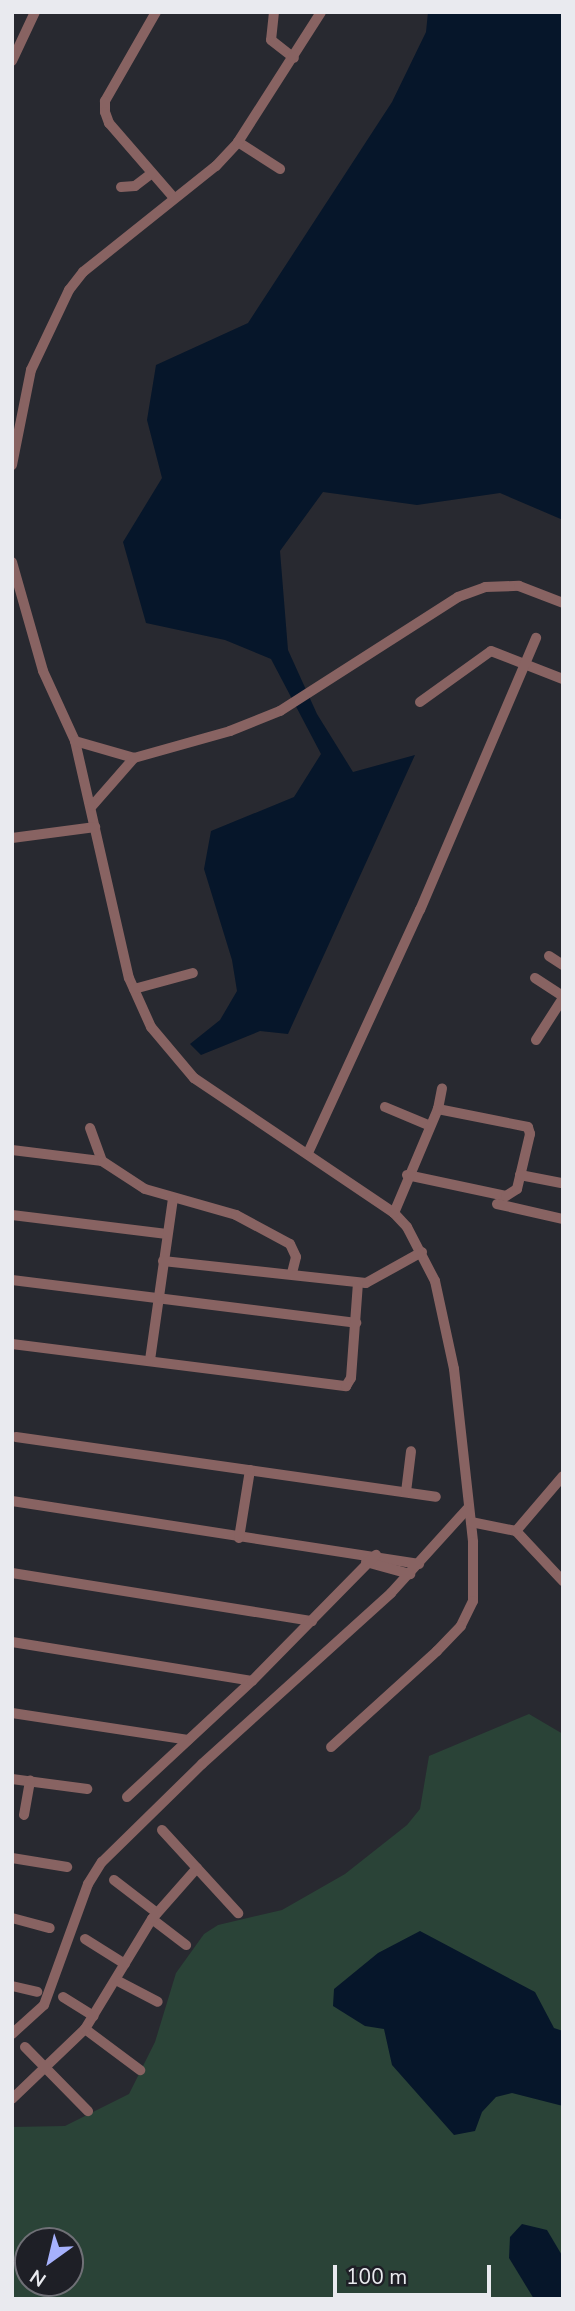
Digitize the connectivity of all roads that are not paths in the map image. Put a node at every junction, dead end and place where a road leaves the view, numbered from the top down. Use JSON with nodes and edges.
{"nodes":[{"id":1,"x":35,"y":12,"type":"edge"},
{"id":2,"x":156,"y":12,"type":"edge"},
{"id":3,"x":274,"y":12,"type":"edge"},
{"id":4,"x":321,"y":12,"type":"edge"},
{"id":5,"x":294,"y":58,"type":"junction"},
{"id":6,"x":12,"y":61,"type":"edge"},
{"id":7,"x":238,"y":142,"type":"junction"},
{"id":8,"x":280,"y":169,"type":"dead end"},
{"id":9,"x":152,"y":173,"type":"junction"},
{"id":10,"x":121,"y":187,"type":"dead end"},
{"id":11,"x":174,"y":198,"type":"junction"},
{"id":12,"x":12,"y":465,"type":"edge"},
{"id":13,"x":12,"y":562,"type":"edge"},
{"id":14,"x":563,"y":603,"type":"edge"},
{"id":15,"x":536,"y":638,"type":"dead end"},
{"id":16,"x":525,"y":664,"type":"junction"},
{"id":17,"x":563,"y":679,"type":"edge"},
{"id":18,"x":420,"y":702,"type":"dead end"},
{"id":19,"x":75,"y":741,"type":"junction"},
{"id":20,"x":134,"y":758,"type":"junction"},
{"id":21,"x":92,"y":806,"type":"junction"},
{"id":22,"x":95,"y":827,"type":"junction"},
{"id":23,"x":12,"y":838,"type":"edge"},
{"id":24,"x":549,"y":956,"type":"dead end"},
{"id":25,"x":563,"y":965,"type":"edge"},
{"id":26,"x":193,"y":973,"type":"dead end"},
{"id":27,"x":535,"y":978,"type":"dead end"},
{"id":28,"x":134,"y":989,"type":"junction"},
{"id":29,"x":563,"y":997,"type":"edge"},
{"id":30,"x":536,"y":1040,"type":"dead end"},
{"id":31,"x":442,"y":1088,"type":"dead end"},
{"id":32,"x":385,"y":1107,"type":"dead end"},
{"id":33,"x":438,"y":1109,"type":"junction"},
{"id":34,"x":428,"y":1125,"type":"junction"},
{"id":35,"x":90,"y":1128,"type":"dead end"},
{"id":36,"x":12,"y":1151,"type":"edge"},
{"id":37,"x":308,"y":1153,"type":"junction"},
{"id":38,"x":102,"y":1161,"type":"junction"},
{"id":39,"x":407,"y":1175,"type":"junction"},
{"id":40,"x":520,"y":1175,"type":"junction"},
{"id":41,"x":561,"y":1183,"type":"dead end"},
{"id":42,"x":173,"y":1199,"type":"junction"},
{"id":43,"x":498,"y":1204,"type":"dead end"},
{"id":44,"x":394,"y":1213,"type":"junction"},
{"id":45,"x":12,"y":1215,"type":"edge"},
{"id":46,"x":563,"y":1219,"type":"edge"},
{"id":47,"x":167,"y":1234,"type":"junction"},
{"id":48,"x":422,"y":1252,"type":"junction"},
{"id":49,"x":163,"y":1261,"type":"junction"},
{"id":50,"x":292,"y":1273,"type":"junction"},
{"id":51,"x":12,"y":1280,"type":"edge"},
{"id":52,"x":362,"y":1283,"type":"junction"},
{"id":53,"x":158,"y":1298,"type":"junction"},
{"id":54,"x":356,"y":1323,"type":"junction"},
{"id":55,"x":12,"y":1344,"type":"edge"},
{"id":56,"x":150,"y":1360,"type":"junction"},
{"id":57,"x":16,"y":1437,"type":"dead end"},
{"id":58,"x":411,"y":1451,"type":"dead end"},
{"id":59,"x":250,"y":1469,"type":"junction"},
{"id":60,"x":563,"y":1476,"type":"edge"},
{"id":61,"x":406,"y":1492,"type":"junction"},
{"id":62,"x":436,"y":1497,"type":"dead end"},
{"id":63,"x":12,"y":1501,"type":"edge"},
{"id":64,"x":469,"y":1507,"type":"junction"},
{"id":65,"x":471,"y":1522,"type":"junction"},
{"id":66,"x":516,"y":1531,"type":"junction"},
{"id":67,"x":239,"y":1538,"type":"junction"},
{"id":68,"x":373,"y":1560,"type":"junction"},
{"id":69,"x":419,"y":1564,"type":"junction"},
{"id":70,"x":12,"y":1573,"type":"edge"},
{"id":71,"x":410,"y":1574,"type":"junction"},
{"id":72,"x":563,"y":1581,"type":"edge"},
{"id":73,"x":312,"y":1621,"type":"junction"},
{"id":74,"x":12,"y":1642,"type":"edge"},
{"id":75,"x":252,"y":1681,"type":"junction"},
{"id":76,"x":12,"y":1713,"type":"edge"},
{"id":77,"x":188,"y":1740,"type":"junction"},
{"id":78,"x":331,"y":1747,"type":"dead end"},
{"id":79,"x":12,"y":1779,"type":"edge"},
{"id":80,"x":30,"y":1782,"type":"junction"},
{"id":81,"x":87,"y":1789,"type":"dead end"},
{"id":82,"x":127,"y":1797,"type":"dead end"},
{"id":83,"x":24,"y":1815,"type":"dead end"},
{"id":84,"x":162,"y":1830,"type":"dead end"},
{"id":85,"x":12,"y":1858,"type":"edge"},
{"id":86,"x":67,"y":1867,"type":"dead end"},
{"id":87,"x":197,"y":1868,"type":"junction"},
{"id":88,"x":114,"y":1880,"type":"dead end"},
{"id":89,"x":238,"y":1913,"type":"dead end"},
{"id":90,"x":154,"y":1916,"type":"junction"},
{"id":91,"x":12,"y":1918,"type":"edge"},
{"id":92,"x":50,"y":1928,"type":"dead end"},
{"id":93,"x":85,"y":1939,"type":"dead end"},
{"id":94,"x":186,"y":1945,"type":"dead end"},
{"id":95,"x":125,"y":1964,"type":"junction"},
{"id":96,"x":116,"y":1980,"type":"junction"},
{"id":97,"x":12,"y":1986,"type":"edge"},
{"id":98,"x":37,"y":1992,"type":"dead end"},
{"id":99,"x":63,"y":1997,"type":"dead end"},
{"id":100,"x":158,"y":2002,"type":"dead end"},
{"id":101,"x":94,"y":2017,"type":"junction"},
{"id":102,"x":85,"y":2029,"type":"junction"},
{"id":103,"x":12,"y":2034,"type":"edge"},
{"id":104,"x":25,"y":2047,"type":"dead end"},
{"id":105,"x":47,"y":2069,"type":"junction"},
{"id":106,"x":140,"y":2070,"type":"dead end"},
{"id":107,"x":12,"y":2099,"type":"edge"},
{"id":108,"x":88,"y":2111,"type":"dead end"}],
"edges":[{"from":1,"to":6,"type":"street"},
{"from":2,"to":9,"type":"street"},
{"from":3,"to":5,"type":"street"},
{"from":4,"to":5,"type":"street"},
{"from":5,"to":7,"type":"street"},
{"from":7,"to":8,"type":"street"},
{"from":7,"to":11,"type":"street"},
{"from":9,"to":10,"type":"street"},
{"from":9,"to":11,"type":"street"},
{"from":11,"to":12,"type":"street"},
{"from":13,"to":19,"type":"street"},
{"from":14,"to":20,"type":"street"},
{"from":15,"to":16,"type":"street"},
{"from":16,"to":17,"type":"street"},
{"from":16,"to":18,"type":"street"},
{"from":16,"to":37,"type":"street"},
{"from":19,"to":20,"type":"street"},
{"from":19,"to":21,"type":"street"},
{"from":20,"to":21,"type":"street"},
{"from":21,"to":22,"type":"street"},
{"from":22,"to":23,"type":"street"},
{"from":22,"to":28,"type":"street"},
{"from":24,"to":25,"type":"street"},
{"from":26,"to":28,"type":"street"},
{"from":27,"to":29,"type":"street"},
{"from":28,"to":37,"type":"street"},
{"from":29,"to":30,"type":"street"},
{"from":31,"to":33,"type":"street"},
{"from":32,"to":34,"type":"street"},
{"from":33,"to":34,"type":"street"},
{"from":33,"to":40,"type":"street"},
{"from":34,"to":39,"type":"street"},
{"from":35,"to":38,"type":"street"},
{"from":36,"to":38,"type":"street"},
{"from":37,"to":44,"type":"street"},
{"from":38,"to":42,"type":"street"},
{"from":39,"to":40,"type":"street"},
{"from":39,"to":44,"type":"street"},
{"from":40,"to":41,"type":"street"},
{"from":42,"to":47,"type":"street"},
{"from":42,"to":50,"type":"street"},
{"from":43,"to":46,"type":"street"},
{"from":44,"to":48,"type":"street"},
{"from":45,"to":47,"type":"street"},
{"from":47,"to":49,"type":"street"},
{"from":48,"to":52,"type":"street"},
{"from":48,"to":64,"type":"street"},
{"from":49,"to":50,"type":"street"},
{"from":49,"to":53,"type":"street"},
{"from":50,"to":52,"type":"street"},
{"from":51,"to":53,"type":"street"},
{"from":52,"to":54,"type":"street"},
{"from":53,"to":54,"type":"street"},
{"from":53,"to":56,"type":"street"},
{"from":54,"to":56,"type":"street"},
{"from":55,"to":56,"type":"street"},
{"from":57,"to":59,"type":"street"},
{"from":58,"to":61,"type":"street"},
{"from":59,"to":61,"type":"street"},
{"from":59,"to":67,"type":"street"},
{"from":60,"to":66,"type":"street"},
{"from":61,"to":62,"type":"street"},
{"from":63,"to":67,"type":"street"},
{"from":64,"to":65,"type":"street"},
{"from":64,"to":69,"type":"street"},
{"from":65,"to":66,"type":"street"},
{"from":65,"to":78,"type":"street"},
{"from":66,"to":72,"type":"street"},
{"from":67,"to":68,"type":"street"},
{"from":68,"to":69,"type":"street"},
{"from":68,"to":71,"type":"street"},
{"from":68,"to":73,"type":"street"},
{"from":69,"to":71,"type":"street"},
{"from":70,"to":73,"type":"street"},
{"from":71,"to":103,"type":"street"},
{"from":73,"to":75,"type":"street"},
{"from":74,"to":75,"type":"street"},
{"from":75,"to":77,"type":"street"},
{"from":76,"to":77,"type":"street"},
{"from":77,"to":82,"type":"street"},
{"from":79,"to":80,"type":"street"},
{"from":80,"to":81,"type":"street"},
{"from":80,"to":83,"type":"street"},
{"from":84,"to":87,"type":"street"},
{"from":85,"to":86,"type":"street"},
{"from":87,"to":89,"type":"street"},
{"from":87,"to":90,"type":"street"},
{"from":88,"to":90,"type":"street"},
{"from":90,"to":94,"type":"street"},
{"from":90,"to":95,"type":"street"},
{"from":91,"to":92,"type":"street"},
{"from":93,"to":95,"type":"street"},
{"from":95,"to":96,"type":"street"},
{"from":96,"to":100,"type":"street"},
{"from":96,"to":101,"type":"street"},
{"from":97,"to":98,"type":"street"},
{"from":99,"to":101,"type":"street"},
{"from":101,"to":102,"type":"street"},
{"from":102,"to":105,"type":"street"},
{"from":102,"to":106,"type":"street"},
{"from":104,"to":105,"type":"street"},
{"from":105,"to":107,"type":"street"},
{"from":105,"to":108,"type":"street"}]}
